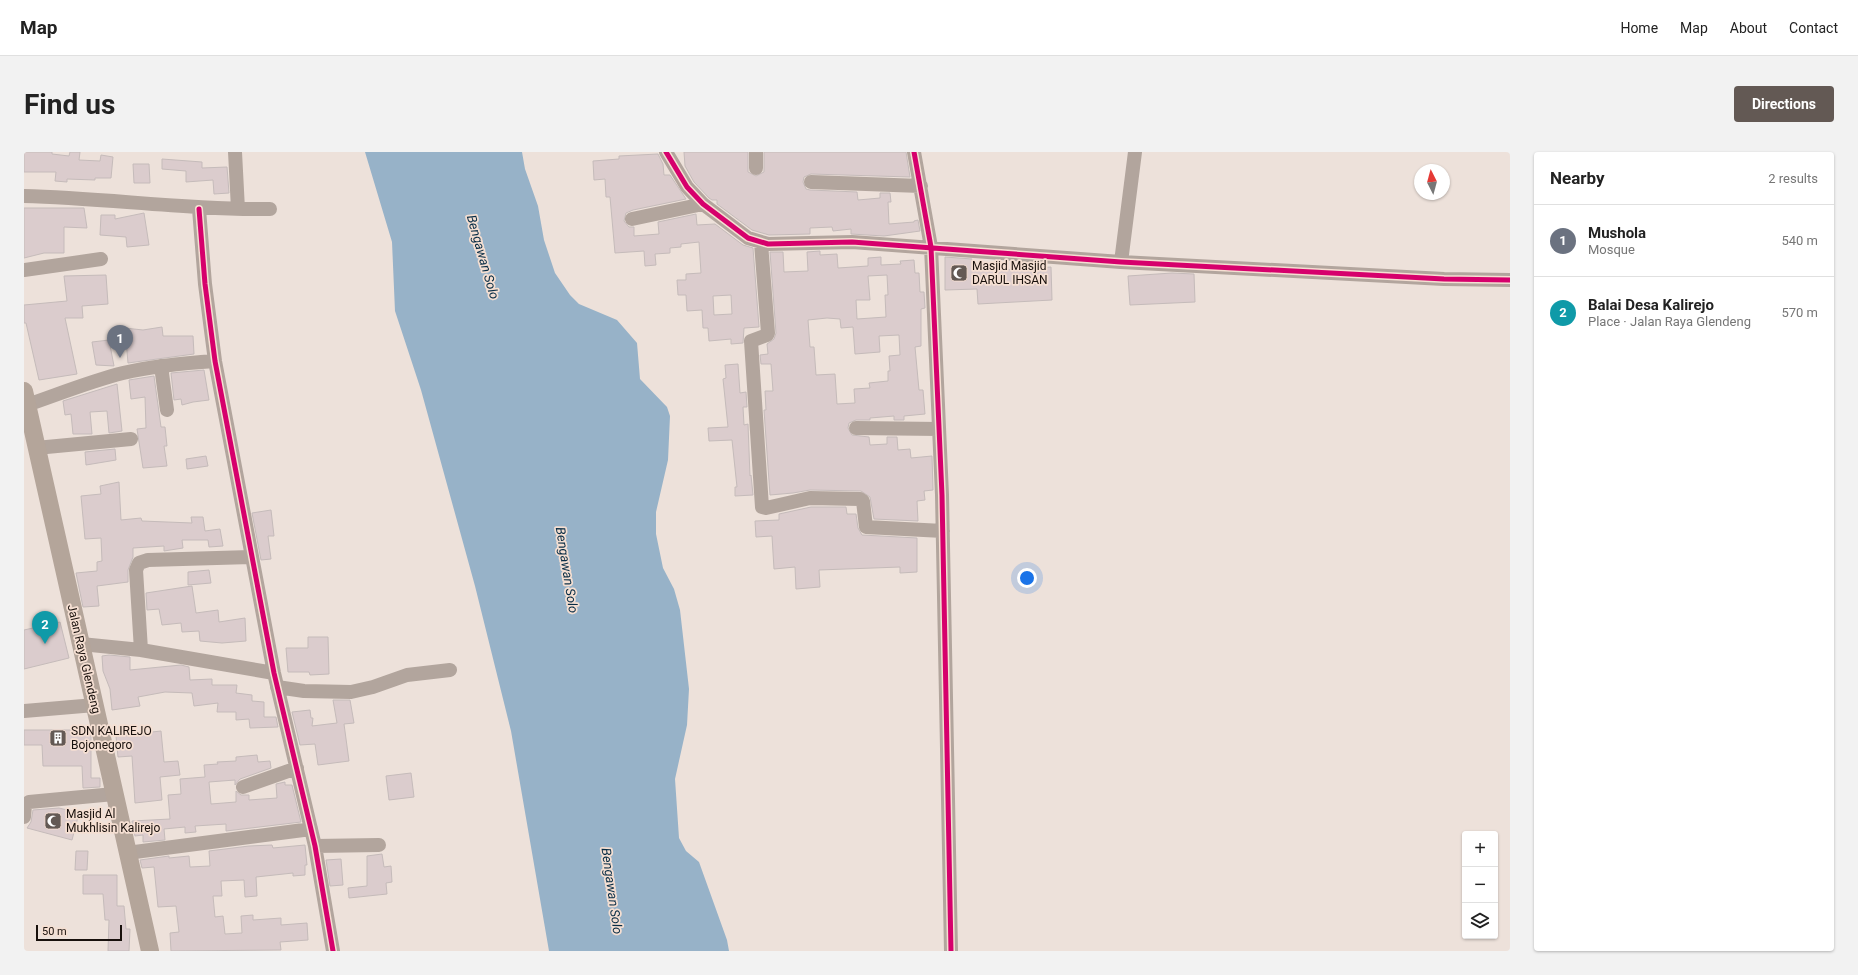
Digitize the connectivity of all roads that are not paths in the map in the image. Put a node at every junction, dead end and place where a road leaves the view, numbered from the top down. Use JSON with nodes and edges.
{"nodes":[{"id":1,"x":235,"y":152,"type":"edge"},
{"id":2,"x":666,"y":152,"type":"edge"},
{"id":3,"x":756,"y":152,"type":"edge"},
{"id":4,"x":914,"y":152,"type":"edge"},
{"id":5,"x":1135,"y":152,"type":"edge"},
{"id":6,"x":756,"y":168,"type":"dead end"},
{"id":7,"x":811,"y":182,"type":"dead end"},
{"id":8,"x":921,"y":186,"type":"junction"},
{"id":9,"x":24,"y":196,"type":"edge"},
{"id":10,"x":703,"y":204,"type":"junction"},
{"id":11,"x":199,"y":208,"type":"junction"},
{"id":12,"x":270,"y":208,"type":"dead end"},
{"id":13,"x":238,"y":209,"type":"junction"},
{"id":14,"x":632,"y":219,"type":"dead end"},
{"id":15,"x":761,"y":243,"type":"junction"},
{"id":16,"x":931,"y":248,"type":"junction"},
{"id":17,"x":101,"y":259,"type":"dead end"},
{"id":18,"x":1121,"y":262,"type":"junction"},
{"id":19,"x":24,"y":270,"type":"edge"},
{"id":20,"x":1510,"y":280,"type":"edge"},
{"id":21,"x":215,"y":361,"type":"junction"},
{"id":22,"x":161,"y":366,"type":"junction"},
{"id":23,"x":26,"y":398,"type":"edge"},
{"id":24,"x":166,"y":410,"type":"dead end"},
{"id":25,"x":856,"y":428,"type":"dead end"},
{"id":26,"x":939,"y":429,"type":"junction"},
{"id":27,"x":131,"y":439,"type":"dead end"},
{"id":28,"x":36,"y":448,"type":"junction"},
{"id":29,"x":943,"y":531,"type":"junction"},
{"id":30,"x":251,"y":557,"type":"junction"},
{"id":31,"x":81,"y":644,"type":"junction"},
{"id":32,"x":141,"y":650,"type":"junction"},
{"id":33,"x":450,"y":670,"type":"dead end"},
{"id":34,"x":274,"y":673,"type":"junction"},
{"id":35,"x":277,"y":687,"type":"junction"},
{"id":36,"x":95,"y":705,"type":"junction"},
{"id":37,"x":24,"y":711,"type":"edge"},
{"id":38,"x":296,"y":768,"type":"junction"},
{"id":39,"x":243,"y":787,"type":"dead end"},
{"id":40,"x":114,"y":794,"type":"junction"},
{"id":41,"x":24,"y":817,"type":"edge"},
{"id":42,"x":311,"y":829,"type":"junction"},
{"id":43,"x":379,"y":845,"type":"dead end"},
{"id":44,"x":315,"y":846,"type":"junction"},
{"id":45,"x":127,"y":853,"type":"junction"},
{"id":46,"x":150,"y":951,"type":"edge"},
{"id":47,"x":333,"y":951,"type":"edge"},
{"id":48,"x":951,"y":951,"type":"edge"}],
"edges":[{"from":1,"to":13,"type":"street"},
{"from":2,"to":10,"type":"street"},
{"from":3,"to":6,"type":"street"},
{"from":4,"to":8,"type":"street"},
{"from":5,"to":18,"type":"street"},
{"from":7,"to":8,"type":"street"},
{"from":8,"to":16,"type":"street"},
{"from":9,"to":11,"type":"street"},
{"from":10,"to":14,"type":"street"},
{"from":10,"to":15,"type":"street"},
{"from":11,"to":13,"type":"street"},
{"from":11,"to":21,"type":"street"},
{"from":12,"to":13,"type":"street"},
{"from":15,"to":16,"type":"street"},
{"from":15,"to":29,"type":"street"},
{"from":16,"to":18,"type":"street"},
{"from":16,"to":26,"type":"street"},
{"from":17,"to":19,"type":"street"},
{"from":18,"to":20,"type":"street"},
{"from":21,"to":22,"type":"street"},
{"from":21,"to":30,"type":"street"},
{"from":22,"to":23,"type":"street"},
{"from":22,"to":24,"type":"street"},
{"from":23,"to":28,"type":"main road","name":"Jalan Raya Glendeng"},
{"from":25,"to":26,"type":"street"},
{"from":26,"to":29,"type":"street"},
{"from":27,"to":28,"type":"street"},
{"from":28,"to":31,"type":"main road","name":"Jalan Raya Glendeng"},
{"from":29,"to":48,"type":"street"},
{"from":30,"to":32,"type":"street"},
{"from":30,"to":34,"type":"street"},
{"from":31,"to":32,"type":"street"},
{"from":31,"to":36,"type":"main road","name":"Jalan Raya Glendeng"},
{"from":32,"to":34,"type":"street"},
{"from":33,"to":35,"type":"street"},
{"from":34,"to":35,"type":"street"},
{"from":35,"to":38,"type":"street"},
{"from":36,"to":37,"type":"street"},
{"from":36,"to":40,"type":"main road","name":"Jalan Raya Glendeng"},
{"from":38,"to":39,"type":"street"},
{"from":38,"to":42,"type":"street"},
{"from":40,"to":41,"type":"street"},
{"from":40,"to":45,"type":"main road","name":"Jalan Raya Glendeng"},
{"from":42,"to":44,"type":"street"},
{"from":42,"to":45,"type":"street"},
{"from":43,"to":44,"type":"street"},
{"from":44,"to":47,"type":"street"},
{"from":45,"to":46,"type":"main road","name":"Jalan Raya Glendeng"}]}
